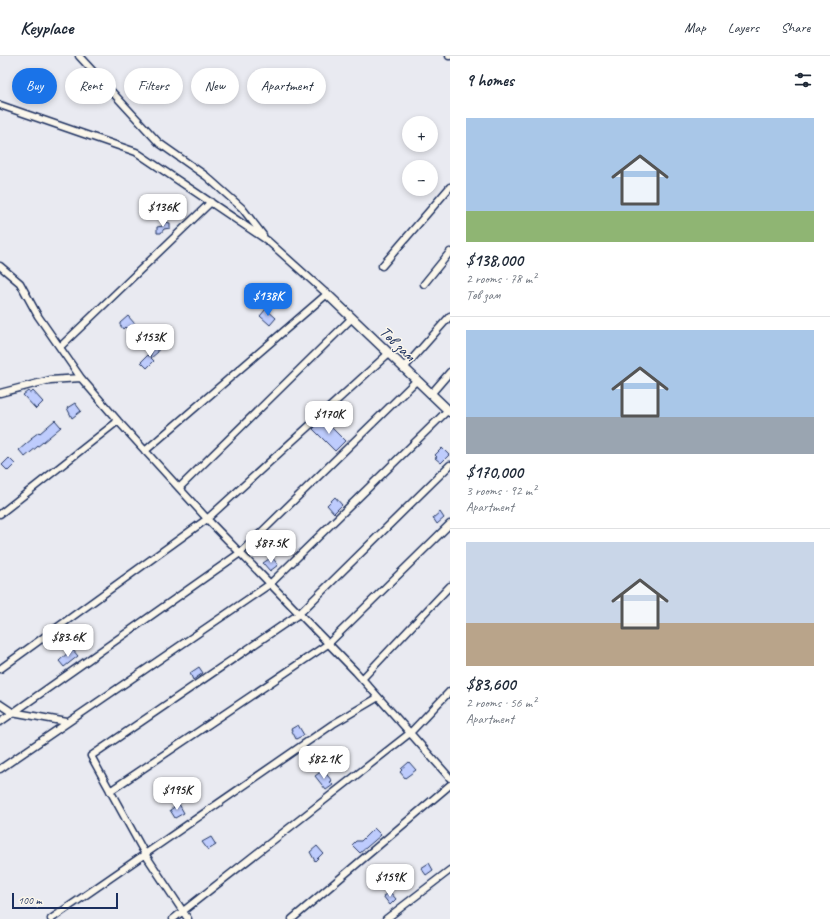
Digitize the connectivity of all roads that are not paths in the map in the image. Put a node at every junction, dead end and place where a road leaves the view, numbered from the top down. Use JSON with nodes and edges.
{"nodes":[{"id":1,"x":79,"y":56,"type":"edge"},
{"id":2,"x":0,"y":105,"type":"edge"},
{"id":3,"x":450,"y":187,"type":"edge"},
{"id":4,"x":211,"y":202,"type":"junction"},
{"id":5,"x":268,"y":241,"type":"junction"},
{"id":6,"x":450,"y":252,"type":"edge"},
{"id":7,"x":0,"y":266,"type":"edge"},
{"id":8,"x":382,"y":266,"type":"dead end"},
{"id":9,"x":424,"y":284,"type":"dead end"},
{"id":10,"x":327,"y":294,"type":"junction"},
{"id":11,"x":450,"y":316,"type":"edge"},
{"id":12,"x":352,"y":318,"type":"junction"},
{"id":13,"x":60,"y":347,"type":"junction"},
{"id":14,"x":389,"y":353,"type":"junction"},
{"id":15,"x":404,"y":368,"type":"junction"},
{"id":16,"x":450,"y":372,"type":"edge"},
{"id":17,"x":81,"y":378,"type":"junction"},
{"id":18,"x":417,"y":380,"type":"junction"},
{"id":19,"x":0,"y":393,"type":"edge"},
{"id":20,"x":431,"y":394,"type":"junction"},
{"id":21,"x":449,"y":411,"type":"edge"},
{"id":22,"x":118,"y":421,"type":"junction"},
{"id":23,"x":145,"y":451,"type":"junction"},
{"id":24,"x":450,"y":465,"type":"edge"},
{"id":25,"x":179,"y":488,"type":"junction"},
{"id":26,"x":0,"y":514,"type":"edge"},
{"id":27,"x":207,"y":519,"type":"junction"},
{"id":28,"x":450,"y":524,"type":"edge"},
{"id":29,"x":240,"y":553,"type":"junction"},
{"id":30,"x":270,"y":584,"type":"junction"},
{"id":31,"x":450,"y":586,"type":"edge"},
{"id":32,"x":299,"y":614,"type":"junction"},
{"id":33,"x":328,"y":644,"type":"junction"},
{"id":34,"x":0,"y":669,"type":"edge"},
{"id":35,"x":362,"y":679,"type":"junction"},
{"id":36,"x":450,"y":691,"type":"edge"},
{"id":37,"x":378,"y":698,"type":"junction"},
{"id":38,"x":0,"y":704,"type":"edge"},
{"id":39,"x":12,"y":712,"type":"junction"},
{"id":40,"x":0,"y":722,"type":"edge"},
{"id":41,"x":67,"y":722,"type":"junction"},
{"id":42,"x":410,"y":733,"type":"junction"},
{"id":43,"x":0,"y":769,"type":"edge"},
{"id":44,"x":450,"y":778,"type":"edge"},
{"id":45,"x":450,"y":785,"type":"edge"},
{"id":46,"x":110,"y":791,"type":"junction"},
{"id":47,"x":145,"y":854,"type":"junction"},
{"id":48,"x":450,"y":870,"type":"edge"},
{"id":49,"x":184,"y":912,"type":"junction"},
{"id":50,"x":51,"y":919,"type":"edge"},
{"id":51,"x":173,"y":919,"type":"edge"},
{"id":52,"x":188,"y":919,"type":"edge"},
{"id":53,"x":292,"y":919,"type":"edge"},
{"id":54,"x":386,"y":919,"type":"edge"}],
"edges":[{"from":1,"to":5,"type":"street"},
{"from":2,"to":4,"type":"street"},
{"from":3,"to":8,"type":"street"},
{"from":4,"to":5,"type":"street"},
{"from":4,"to":13,"type":"street"},
{"from":5,"to":10,"type":"street"},
{"from":6,"to":9,"type":"street"},
{"from":7,"to":13,"type":"street"},
{"from":10,"to":12,"type":"street","name":"Төв зам"},
{"from":10,"to":23,"type":"street"},
{"from":11,"to":15,"type":"street"},
{"from":12,"to":14,"type":"street","name":"Төв зам"},
{"from":12,"to":25,"type":"street"},
{"from":13,"to":17,"type":"street"},
{"from":14,"to":15,"type":"street","name":"Төв зам"},
{"from":14,"to":27,"type":"street"},
{"from":15,"to":18,"type":"street","name":"Төв зам"},
{"from":16,"to":20,"type":"street"},
{"from":17,"to":19,"type":"street"},
{"from":17,"to":22,"type":"street"},
{"from":18,"to":20,"type":"street","name":"Төв зам"},
{"from":18,"to":29,"type":"street"},
{"from":20,"to":21,"type":"street","name":"Төв зам"},
{"from":21,"to":30,"type":"street"},
{"from":22,"to":23,"type":"street"},
{"from":22,"to":26,"type":"street"},
{"from":23,"to":25,"type":"street"},
{"from":24,"to":32,"type":"street"},
{"from":25,"to":27,"type":"street"},
{"from":27,"to":29,"type":"street"},
{"from":27,"to":34,"type":"street"},
{"from":28,"to":33,"type":"street"},
{"from":29,"to":30,"type":"street"},
{"from":29,"to":39,"type":"street"},
{"from":30,"to":32,"type":"street"},
{"from":30,"to":41,"type":"street"},
{"from":31,"to":35,"type":"street"},
{"from":32,"to":33,"type":"street"},
{"from":32,"to":46,"type":"street"},
{"from":33,"to":35,"type":"street"},
{"from":33,"to":46,"type":"street"},
{"from":35,"to":37,"type":"street"},
{"from":36,"to":42,"type":"street"},
{"from":37,"to":42,"type":"street"},
{"from":37,"to":47,"type":"street"},
{"from":38,"to":39,"type":"street"},
{"from":39,"to":40,"type":"street"},
{"from":39,"to":41,"type":"street"},
{"from":41,"to":43,"type":"street"},
{"from":42,"to":44,"type":"street"},
{"from":42,"to":49,"type":"street"},
{"from":45,"to":53,"type":"street"},
{"from":46,"to":47,"type":"street"},
{"from":47,"to":49,"type":"street"},
{"from":47,"to":50,"type":"street"},
{"from":48,"to":54,"type":"street"},
{"from":49,"to":51,"type":"street"},
{"from":49,"to":52,"type":"street"}]}
